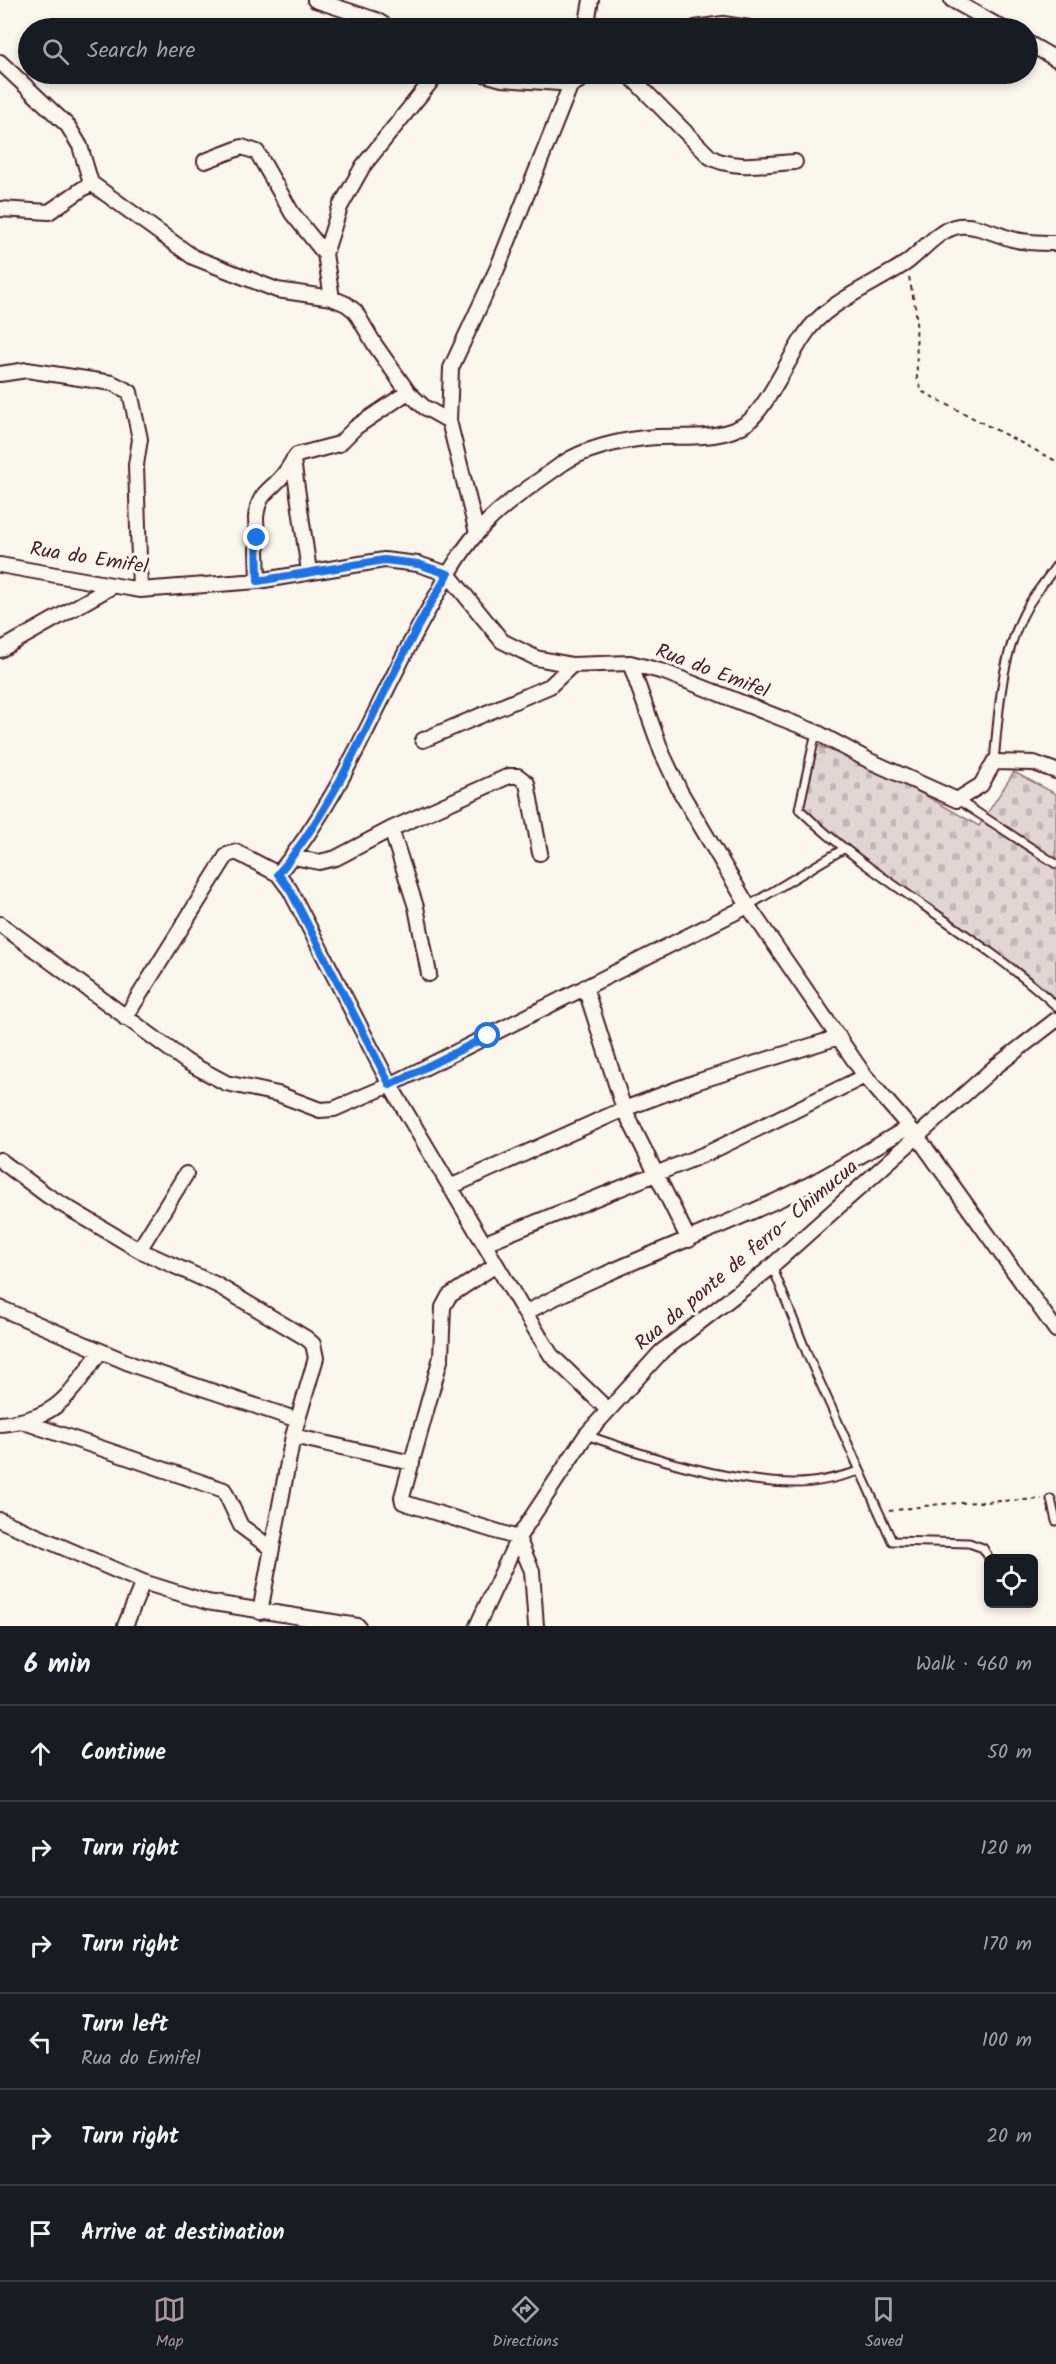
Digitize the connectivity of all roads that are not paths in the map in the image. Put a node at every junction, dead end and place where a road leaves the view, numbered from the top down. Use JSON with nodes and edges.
{"nodes":[{"id":1,"x":315,"y":0,"type":"edge"},
{"id":2,"x":591,"y":0,"type":"edge"},
{"id":3,"x":951,"y":0,"type":"edge"},
{"id":4,"x":370,"y":18,"type":"edge"},
{"id":5,"x":588,"y":18,"type":"edge"},
{"id":6,"x":984,"y":18,"type":"edge"},
{"id":7,"x":1038,"y":49,"type":"edge"},
{"id":8,"x":1056,"y":59,"type":"edge"},
{"id":9,"x":0,"y":62,"type":"edge"},
{"id":10,"x":18,"y":79,"type":"edge"},
{"id":11,"x":23,"y":84,"type":"edge"},
{"id":12,"x":429,"y":84,"type":"edge"},
{"id":13,"x":572,"y":84,"type":"edge"},
{"id":14,"x":637,"y":84,"type":"edge"},
{"id":15,"x":205,"y":161,"type":"dead end"},
{"id":16,"x":795,"y":162,"type":"dead end"},
{"id":17,"x":91,"y":183,"type":"junction"},
{"id":18,"x":0,"y":209,"type":"edge"},
{"id":19,"x":1056,"y":243,"type":"edge"},
{"id":20,"x":325,"y":254,"type":"junction"},
{"id":21,"x":332,"y":298,"type":"junction"},
{"id":22,"x":0,"y":374,"type":"edge"},
{"id":23,"x":408,"y":392,"type":"junction"},
{"id":24,"x":449,"y":421,"type":"junction"},
{"id":25,"x":293,"y":460,"type":"junction"},
{"id":26,"x":477,"y":533,"type":"junction"},
{"id":27,"x":0,"y":565,"type":"edge"},
{"id":28,"x":1056,"y":566,"type":"edge"},
{"id":29,"x":309,"y":571,"type":"junction"},
{"id":30,"x":448,"y":574,"type":"junction"},
{"id":31,"x":258,"y":581,"type":"junction"},
{"id":32,"x":112,"y":586,"type":"junction"},
{"id":33,"x":140,"y":590,"type":"junction"},
{"id":34,"x":0,"y":650,"type":"edge"},
{"id":35,"x":630,"y":663,"type":"junction"},
{"id":36,"x":572,"y":665,"type":"junction"},
{"id":37,"x":816,"y":732,"type":"junction"},
{"id":38,"x":423,"y":740,"type":"dead end"},
{"id":39,"x":994,"y":762,"type":"junction"},
{"id":40,"x":1056,"y":771,"type":"edge"},
{"id":41,"x":957,"y":800,"type":"junction"},
{"id":42,"x":391,"y":829,"type":"junction"},
{"id":43,"x":845,"y":848,"type":"junction"},
{"id":44,"x":540,"y":853,"type":"dead end"},
{"id":45,"x":293,"y":857,"type":"junction"},
{"id":46,"x":1056,"y":864,"type":"edge"},
{"id":47,"x":278,"y":874,"type":"junction"},
{"id":48,"x":748,"y":906,"type":"junction"},
{"id":49,"x":0,"y":924,"type":"edge"},
{"id":50,"x":429,"y":975,"type":"dead end"},
{"id":51,"x":585,"y":987,"type":"junction"},
{"id":52,"x":1056,"y":1006,"type":"edge"},
{"id":53,"x":125,"y":1018,"type":"junction"},
{"id":54,"x":1056,"y":1020,"type":"edge"},
{"id":55,"x":839,"y":1037,"type":"junction"},
{"id":56,"x":865,"y":1076,"type":"junction"},
{"id":57,"x":390,"y":1085,"type":"junction"},
{"id":58,"x":624,"y":1109,"type":"junction"},
{"id":59,"x":913,"y":1131,"type":"junction"},
{"id":60,"x":0,"y":1160,"type":"edge"},
{"id":61,"x":657,"y":1173,"type":"junction"},
{"id":62,"x":186,"y":1174,"type":"dead end"},
{"id":63,"x":450,"y":1187,"type":"junction"},
{"id":64,"x":689,"y":1240,"type":"junction"},
{"id":65,"x":484,"y":1243,"type":"junction"},
{"id":66,"x":139,"y":1250,"type":"junction"},
{"id":67,"x":496,"y":1264,"type":"junction"},
{"id":68,"x":772,"y":1266,"type":"junction"},
{"id":69,"x":0,"y":1308,"type":"edge"},
{"id":70,"x":525,"y":1313,"type":"junction"},
{"id":71,"x":1056,"y":1330,"type":"edge"},
{"id":72,"x":100,"y":1352,"type":"junction"},
{"id":73,"x":608,"y":1410,"type":"junction"},
{"id":74,"x":298,"y":1420,"type":"junction"},
{"id":75,"x":24,"y":1422,"type":"junction"},
{"id":76,"x":0,"y":1424,"type":"edge"},
{"id":77,"x":586,"y":1435,"type":"junction"},
{"id":78,"x":293,"y":1436,"type":"junction"},
{"id":79,"x":412,"y":1463,"type":"junction"},
{"id":80,"x":860,"y":1471,"type":"junction"},
{"id":81,"x":1051,"y":1499,"type":"road end"},
{"id":82,"x":0,"y":1520,"type":"edge"},
{"id":83,"x":1056,"y":1521,"type":"edge"},
{"id":84,"x":518,"y":1538,"type":"junction"},
{"id":85,"x":273,"y":1549,"type":"junction"},
{"id":86,"x":987,"y":1554,"type":"edge"},
{"id":87,"x":143,"y":1582,"type":"junction"},
{"id":88,"x":260,"y":1612,"type":"junction"},
{"id":89,"x":125,"y":1626,"type":"edge"},
{"id":90,"x":358,"y":1626,"type":"edge"},
{"id":91,"x":477,"y":1626,"type":"edge"},
{"id":92,"x":536,"y":1626,"type":"edge"}],
"edges":[{"from":1,"to":4,"type":"street"},
{"from":2,"to":5,"type":"street"},
{"from":3,"to":6,"type":"street"},
{"from":7,"to":8,"type":"street"},
{"from":9,"to":10,"type":"street"},
{"from":11,"to":17,"type":"street"},
{"from":12,"to":20,"type":"street"},
{"from":13,"to":24,"type":"street"},
{"from":14,"to":16,"type":"street"},
{"from":15,"to":20,"type":"street"},
{"from":17,"to":18,"type":"street"},
{"from":17,"to":21,"type":"street"},
{"from":19,"to":26,"type":"street"},
{"from":20,"to":21,"type":"street"},
{"from":21,"to":23,"type":"street"},
{"from":22,"to":33,"type":"street"},
{"from":23,"to":24,"type":"street"},
{"from":23,"to":25,"type":"street"},
{"from":24,"to":26,"type":"street"},
{"from":25,"to":29,"type":"street"},
{"from":25,"to":31,"type":"street"},
{"from":26,"to":30,"type":"street"},
{"from":27,"to":32,"type":"street","name":"Rua do Emifel"},
{"from":28,"to":39,"type":"lane"},
{"from":29,"to":30,"type":"street","name":"Rua do Emifel"},
{"from":29,"to":31,"type":"street","name":"Rua do Emifel"},
{"from":30,"to":36,"type":"street","name":"Rua do Emifel"},
{"from":30,"to":45,"type":"street"},
{"from":31,"to":33,"type":"street","name":"Rua do Emifel"},
{"from":32,"to":33,"type":"street","name":"Rua do Emifel"},
{"from":32,"to":34,"type":"street"},
{"from":35,"to":36,"type":"street","name":"Rua do Emifel"},
{"from":35,"to":37,"type":"street","name":"Rua do Emifel"},
{"from":35,"to":48,"type":"street"},
{"from":36,"to":38,"type":"street"},
{"from":37,"to":41,"type":"street","name":"Rua do Emifel"},
{"from":37,"to":43,"type":"lane"},
{"from":39,"to":40,"type":"street"},
{"from":39,"to":41,"type":"street"},
{"from":41,"to":46,"type":"lane"},
{"from":42,"to":44,"type":"street"},
{"from":42,"to":45,"type":"street"},
{"from":42,"to":50,"type":"street"},
{"from":43,"to":48,"type":"lane"},
{"from":43,"to":52,"type":"lane"},
{"from":45,"to":47,"type":"street"},
{"from":47,"to":53,"type":"street"},
{"from":47,"to":57,"type":"street"},
{"from":48,"to":51,"type":"street"},
{"from":48,"to":55,"type":"street"},
{"from":49,"to":53,"type":"street"},
{"from":51,"to":57,"type":"street"},
{"from":51,"to":58,"type":"street"},
{"from":53,"to":57,"type":"street"},
{"from":54,"to":59,"type":"street","name":"Rua da ponte de ferro- Chimucua"},
{"from":55,"to":56,"type":"street"},
{"from":55,"to":58,"type":"street"},
{"from":56,"to":59,"type":"street"},
{"from":56,"to":61,"type":"street"},
{"from":57,"to":63,"type":"street"},
{"from":58,"to":61,"type":"street"},
{"from":58,"to":63,"type":"street"},
{"from":59,"to":64,"type":"street"},
{"from":59,"to":68,"type":"street","name":"Rua da ponte de ferro- Chimucua"},
{"from":59,"to":71,"type":"street"},
{"from":60,"to":66,"type":"street"},
{"from":61,"to":64,"type":"street"},
{"from":61,"to":65,"type":"street"},
{"from":62,"to":66,"type":"street"},
{"from":63,"to":65,"type":"street"},
{"from":64,"to":70,"type":"street"},
{"from":65,"to":67,"type":"street"},
{"from":66,"to":74,"type":"street"},
{"from":67,"to":70,"type":"street"},
{"from":67,"to":79,"type":"street"},
{"from":68,"to":73,"type":"street","name":"Rua da ponte de ferro- Chimucua"},
{"from":68,"to":80,"type":"lane"},
{"from":69,"to":72,"type":"street"},
{"from":70,"to":73,"type":"street"},
{"from":72,"to":74,"type":"street"},
{"from":72,"to":75,"type":"street"},
{"from":73,"to":77,"type":"street","name":"Rua da ponte de ferro- Chimucua"},
{"from":74,"to":78,"type":"street"},
{"from":75,"to":76,"type":"street"},
{"from":75,"to":85,"type":"street"},
{"from":77,"to":80,"type":"lane"},
{"from":77,"to":84,"type":"street","name":"Rua da ponte de ferro- Chimucua"},
{"from":78,"to":79,"type":"street"},
{"from":78,"to":85,"type":"street"},
{"from":79,"to":84,"type":"street"},
{"from":80,"to":86,"type":"lane"},
{"from":81,"to":83,"type":"lane"},
{"from":82,"to":87,"type":"street"},
{"from":84,"to":91,"type":"street","name":"Rua da ponte de ferro- Chimucua"},
{"from":84,"to":92,"type":"street"},
{"from":85,"to":88,"type":"street"},
{"from":87,"to":88,"type":"street"},
{"from":87,"to":89,"type":"street"},
{"from":88,"to":90,"type":"street"}]}
